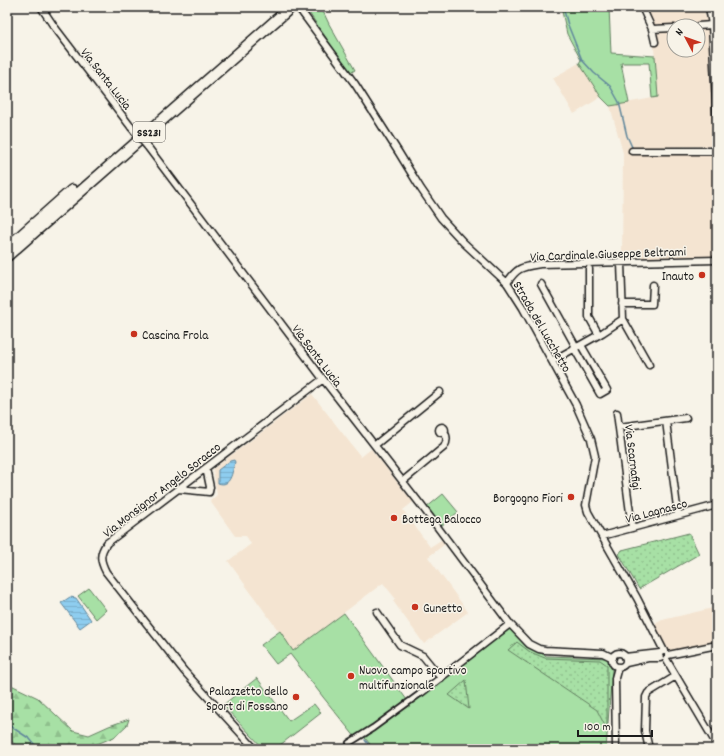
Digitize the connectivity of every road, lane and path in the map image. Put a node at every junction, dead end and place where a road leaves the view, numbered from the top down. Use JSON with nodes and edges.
{"nodes":[{"id":1,"x":41,"y":7,"type":"edge"},
{"id":2,"x":281,"y":7,"type":"edge"},
{"id":3,"x":642,"y":7,"type":"edge"},
{"id":4,"x":709,"y":7,"type":"edge"},
{"id":5,"x":296,"y":8,"type":"edge"},
{"id":6,"x":706,"y":26,"type":"edge"},
{"id":7,"x":712,"y":26,"type":"junction"},
{"id":8,"x":666,"y":28,"type":"edge"},
{"id":9,"x":652,"y":29,"type":"junction"},
{"id":10,"x":654,"y":42,"type":"dead end"},
{"id":11,"x":717,"y":124,"type":"edge"},
{"id":12,"x":632,"y":151,"type":"dead end"},
{"id":13,"x":717,"y":151,"type":"edge"},
{"id":14,"x":7,"y":248,"type":"edge"},
{"id":15,"x":7,"y":256,"type":"edge"},
{"id":16,"x":717,"y":260,"type":"edge"},
{"id":17,"x":621,"y":263,"type":"junction"},
{"id":18,"x":589,"y":269,"type":"dead end"},
{"id":19,"x":507,"y":283,"type":"junction"},
{"id":20,"x":541,"y":284,"type":"dead end"},
{"id":21,"x":653,"y":285,"type":"dead end"},
{"id":22,"x":622,"y":304,"type":"junction"},
{"id":23,"x":623,"y":319,"type":"junction"},
{"id":24,"x":599,"y":335,"type":"junction"},
{"id":25,"x":577,"y":347,"type":"junction"},
{"id":26,"x":552,"y":361,"type":"junction"},
{"id":27,"x":649,"y":365,"type":"dead end"},
{"id":28,"x":322,"y":379,"type":"junction"},
{"id":29,"x":440,"y":392,"type":"dead end"},
{"id":30,"x":618,"y":413,"type":"dead end"},
{"id":31,"x":686,"y":418,"type":"dead end"},
{"id":32,"x":666,"y":421,"type":"junction"},
{"id":33,"x":619,"y":427,"type":"junction"},
{"id":34,"x":444,"y":432,"type":"dead end"},
{"id":35,"x":374,"y":445,"type":"junction"},
{"id":36,"x":206,"y":468,"type":"junction"},
{"id":37,"x":403,"y":481,"type":"junction"},
{"id":38,"x":179,"y":489,"type":"junction"},
{"id":39,"x":717,"y":505,"type":"edge"},
{"id":40,"x":678,"y":515,"type":"junction"},
{"id":41,"x":632,"y":528,"type":"junction"},
{"id":42,"x":602,"y":536,"type":"junction"},
{"id":43,"x":376,"y":612,"type":"dead end"},
{"id":44,"x":510,"y":624,"type":"junction"},
{"id":45,"x":717,"y":645,"type":"edge"},
{"id":46,"x":664,"y":655,"type":"junction"},
{"id":47,"x":613,"y":658,"type":"junction"},
{"id":48,"x":626,"y":660,"type":"junction"},
{"id":49,"x":618,"y":667,"type":"junction"},
{"id":50,"x":676,"y":676,"type":"junction"},
{"id":51,"x":441,"y":678,"type":"junction"},
{"id":52,"x":421,"y":693,"type":"joint"},
{"id":53,"x":349,"y":743,"type":"dead end"},
{"id":54,"x":717,"y":745,"type":"edge"},
{"id":55,"x":255,"y":749,"type":"edge"},
{"id":56,"x":616,"y":749,"type":"edge"},
{"id":57,"x":649,"y":749,"type":"edge"}],
"edges":[{"from":1,"to":28,"type":"street","name":"Via Santa Lucia","bridge":true},
{"from":2,"to":14,"type":"highway","number":"SS231"},
{"from":3,"to":9,"type":"street"},
{"from":4,"to":7,"type":"street"},
{"from":5,"to":15,"type":"highway","number":"SS231"},
{"from":5,"to":19,"type":"street","name":"Strada del Lucchetto"},
{"from":6,"to":7,"type":"street"},
{"from":7,"to":11,"type":"street"},
{"from":8,"to":9,"type":"street"},
{"from":9,"to":10,"type":"street"},
{"from":12,"to":13,"type":"street"},
{"from":16,"to":17,"type":"street","name":"Via Cardinale Giuseppe Beltrami"},
{"from":17,"to":19,"type":"street","name":"Via Cardinale Giuseppe Beltrami"},
{"from":17,"to":22,"type":"street"},
{"from":18,"to":24,"type":"street"},
{"from":19,"to":26,"type":"street","name":"Strada del Lucchetto"},
{"from":20,"to":25,"type":"street"},
{"from":21,"to":22,"type":"street"},
{"from":22,"to":23,"type":"street"},
{"from":23,"to":24,"type":"street"},
{"from":23,"to":27,"type":"street"},
{"from":24,"to":25,"type":"street"},
{"from":25,"to":25,"type":"street"},
{"from":25,"to":26,"type":"street"},
{"from":26,"to":42,"type":"street","name":"Strada del Lucchetto"},
{"from":28,"to":35,"type":"street","name":"Via Santa Lucia"},
{"from":28,"to":36,"type":"street","name":"Via Monsignor Angelo Soracco"},
{"from":29,"to":35,"type":"street"},
{"from":30,"to":33,"type":"street","name":"Via Scarnafigi"},
{"from":31,"to":32,"type":"street"},
{"from":32,"to":33,"type":"street"},
{"from":32,"to":40,"type":"street"},
{"from":33,"to":41,"type":"street","name":"Via Scarnafigi"},
{"from":34,"to":37,"type":"street"},
{"from":35,"to":37,"type":"street","name":"Via Santa Lucia"},
{"from":36,"to":38,"type":"street","name":"Via Monsignor Angelo Soracco"},
{"from":36,"to":38,"type":"street"},
{"from":37,"to":44,"type":"street","name":"Via Santa Lucia"},
{"from":38,"to":55,"type":"street","name":"Via Monsignor Angelo Soracco"},
{"from":39,"to":40,"type":"street","name":"Via Lagnasco"},
{"from":40,"to":41,"type":"street","name":"Via Lagnasco"},
{"from":41,"to":42,"type":"street","name":"Via Lagnasco"},
{"from":42,"to":46,"type":"street","name":"Strada del Lucchetto"},
{"from":43,"to":51,"type":"street"},
{"from":44,"to":47,"type":"street","name":"Via Santa Lucia"},
{"from":44,"to":51,"type":"street"},
{"from":45,"to":46,"type":"street"},
{"from":46,"to":48,"type":"street"},
{"from":46,"to":50,"type":"street"},
{"from":47,"to":48,"type":"street"},
{"from":47,"to":49,"type":"street"},
{"from":48,"to":49,"type":"street"},
{"from":49,"to":56,"type":"street"},
{"from":50,"to":54,"type":"street"},
{"from":50,"to":57,"type":"street"},
{"from":51,"to":52,"type":"street"},
{"from":52,"to":53,"type":"street"}]}
